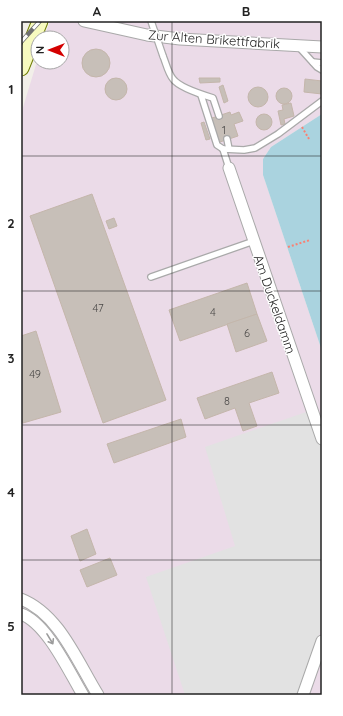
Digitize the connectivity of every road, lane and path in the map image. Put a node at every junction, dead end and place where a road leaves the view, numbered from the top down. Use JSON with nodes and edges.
{"nodes":[{"id":1,"x":40,"y":21,"type":"edge"},
{"id":2,"x":84,"y":21,"type":"edge"},
{"id":3,"x":152,"y":21,"type":"edge"},
{"id":4,"x":297,"y":45,"type":"junction"},
{"id":5,"x":322,"y":47,"type":"edge"},
{"id":6,"x":312,"y":62,"type":"junction"},
{"id":7,"x":322,"y":63,"type":"edge"},
{"id":8,"x":21,"y":68,"type":"edge"},
{"id":9,"x":322,"y":70,"type":"edge"},
{"id":10,"x":201,"y":95,"type":"junction"},
{"id":11,"x":322,"y":101,"type":"edge"},
{"id":12,"x":219,"y":116,"type":"dead end"},
{"id":13,"x":302,"y":127,"type":"dead end"},
{"id":14,"x":226,"y":139,"type":"dead end"},
{"id":15,"x":309,"y":139,"type":"dead end"},
{"id":16,"x":226,"y":149,"type":"junction"},
{"id":17,"x":229,"y":168,"type":"joint"},
{"id":18,"x":310,"y":240,"type":"dead end"},
{"id":19,"x":254,"y":241,"type":"junction"},
{"id":20,"x":288,"y":247,"type":"dead end"},
{"id":21,"x":151,"y":277,"type":"dead end"},
{"id":22,"x":322,"y":439,"type":"edge"},
{"id":23,"x":21,"y":599,"type":"edge"},
{"id":24,"x":21,"y":614,"type":"edge"},
{"id":25,"x":322,"y":641,"type":"edge"},
{"id":26,"x":83,"y":695,"type":"edge"},
{"id":27,"x":98,"y":695,"type":"edge"},
{"id":28,"x":303,"y":695,"type":"edge"}],
"edges":[{"from":1,"to":8,"type":"main road"},
{"from":2,"to":4,"type":"street","name":"Zur Alten Brikettfabrik"},
{"from":3,"to":10,"type":"lane","bridge":true},
{"from":4,"to":5,"type":"street","name":"Zur Alten Brikettfabrik"},
{"from":4,"to":6,"type":"lane"},
{"from":6,"to":7,"type":"lane"},
{"from":6,"to":9,"type":"lane"},
{"from":10,"to":12,"type":"lane"},
{"from":10,"to":16,"type":"lane"},
{"from":11,"to":16,"type":"lane"},
{"from":13,"to":15,"type":"path"},
{"from":14,"to":16,"type":"lane"},
{"from":16,"to":17,"type":"lane"},
{"from":17,"to":19,"type":"street","name":"Am Duckeldamm"},
{"from":18,"to":20,"type":"path"},
{"from":19,"to":21,"type":"lane"},
{"from":19,"to":22,"type":"street","name":"Am Duckeldamm"},
{"from":23,"to":27,"type":"street"},
{"from":24,"to":26,"type":"street","one_way":true},
{"from":25,"to":28,"type":"street"}]}
